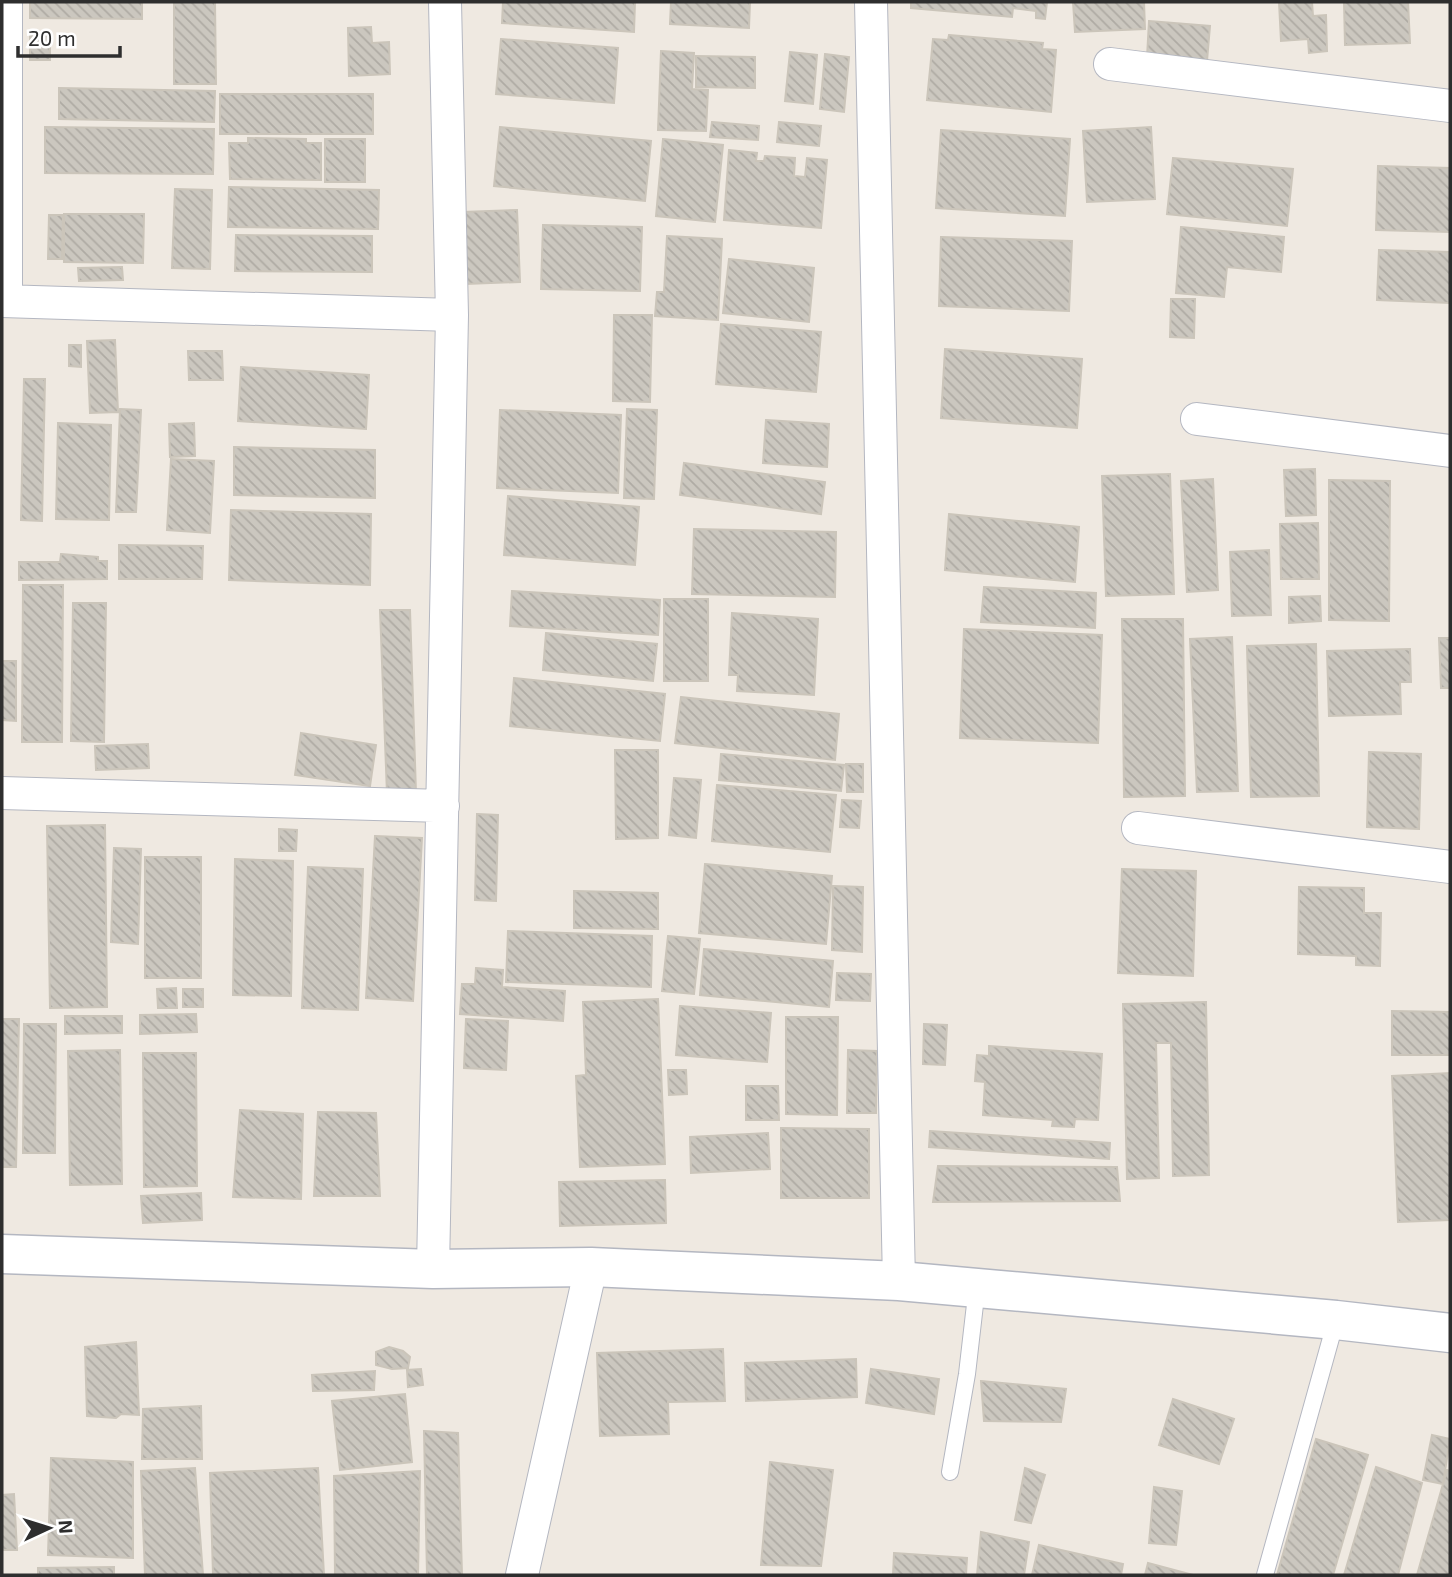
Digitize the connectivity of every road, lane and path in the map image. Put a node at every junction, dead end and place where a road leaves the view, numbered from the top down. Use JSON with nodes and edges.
{"nodes":[{"id":1,"x":6,"y":2,"type":"edge"},
{"id":2,"x":445,"y":2,"type":"edge"},
{"id":3,"x":872,"y":2,"type":"edge"},
{"id":4,"x":1110,"y":64,"type":"dead end"},
{"id":5,"x":1450,"y":106,"type":"edge"},
{"id":6,"x":4,"y":301,"type":"edge"},
{"id":7,"x":452,"y":315,"type":"junction"},
{"id":8,"x":1197,"y":419,"type":"dead end"},
{"id":9,"x":1450,"y":451,"type":"edge"},
{"id":10,"x":2,"y":793,"type":"edge"},
{"id":11,"x":443,"y":806,"type":"junction"},
{"id":12,"x":1138,"y":828,"type":"dead end"},
{"id":13,"x":1450,"y":867,"type":"edge"},
{"id":14,"x":2,"y":1254,"type":"edge"},
{"id":15,"x":591,"y":1267,"type":"junction"},
{"id":16,"x":433,"y":1269,"type":"junction"},
{"id":17,"x":899,"y":1281,"type":"junction"},
{"id":18,"x":977,"y":1287,"type":"junction"},
{"id":19,"x":1336,"y":1320,"type":"junction"},
{"id":20,"x":1450,"y":1333,"type":"edge"},
{"id":21,"x":950,"y":1472,"type":"dead end"},
{"id":22,"x":522,"y":1575,"type":"edge"},
{"id":23,"x":1265,"y":1575,"type":"edge"}],
"edges":[{"from":1,"to":6,"type":"street"},
{"from":2,"to":7,"type":"street"},
{"from":3,"to":17,"type":"street"},
{"from":4,"to":5,"type":"street"},
{"from":6,"to":7,"type":"street"},
{"from":7,"to":11,"type":"street"},
{"from":8,"to":9,"type":"street"},
{"from":10,"to":11,"type":"street"},
{"from":11,"to":16,"type":"street"},
{"from":12,"to":13,"type":"street"},
{"from":14,"to":16,"type":"main road"},
{"from":15,"to":16,"type":"main road"},
{"from":15,"to":17,"type":"main road"},
{"from":15,"to":22,"type":"street"},
{"from":17,"to":18,"type":"main road"},
{"from":18,"to":19,"type":"main road"},
{"from":18,"to":21,"type":"lane"},
{"from":19,"to":20,"type":"main road"},
{"from":19,"to":23,"type":"lane"}]}
